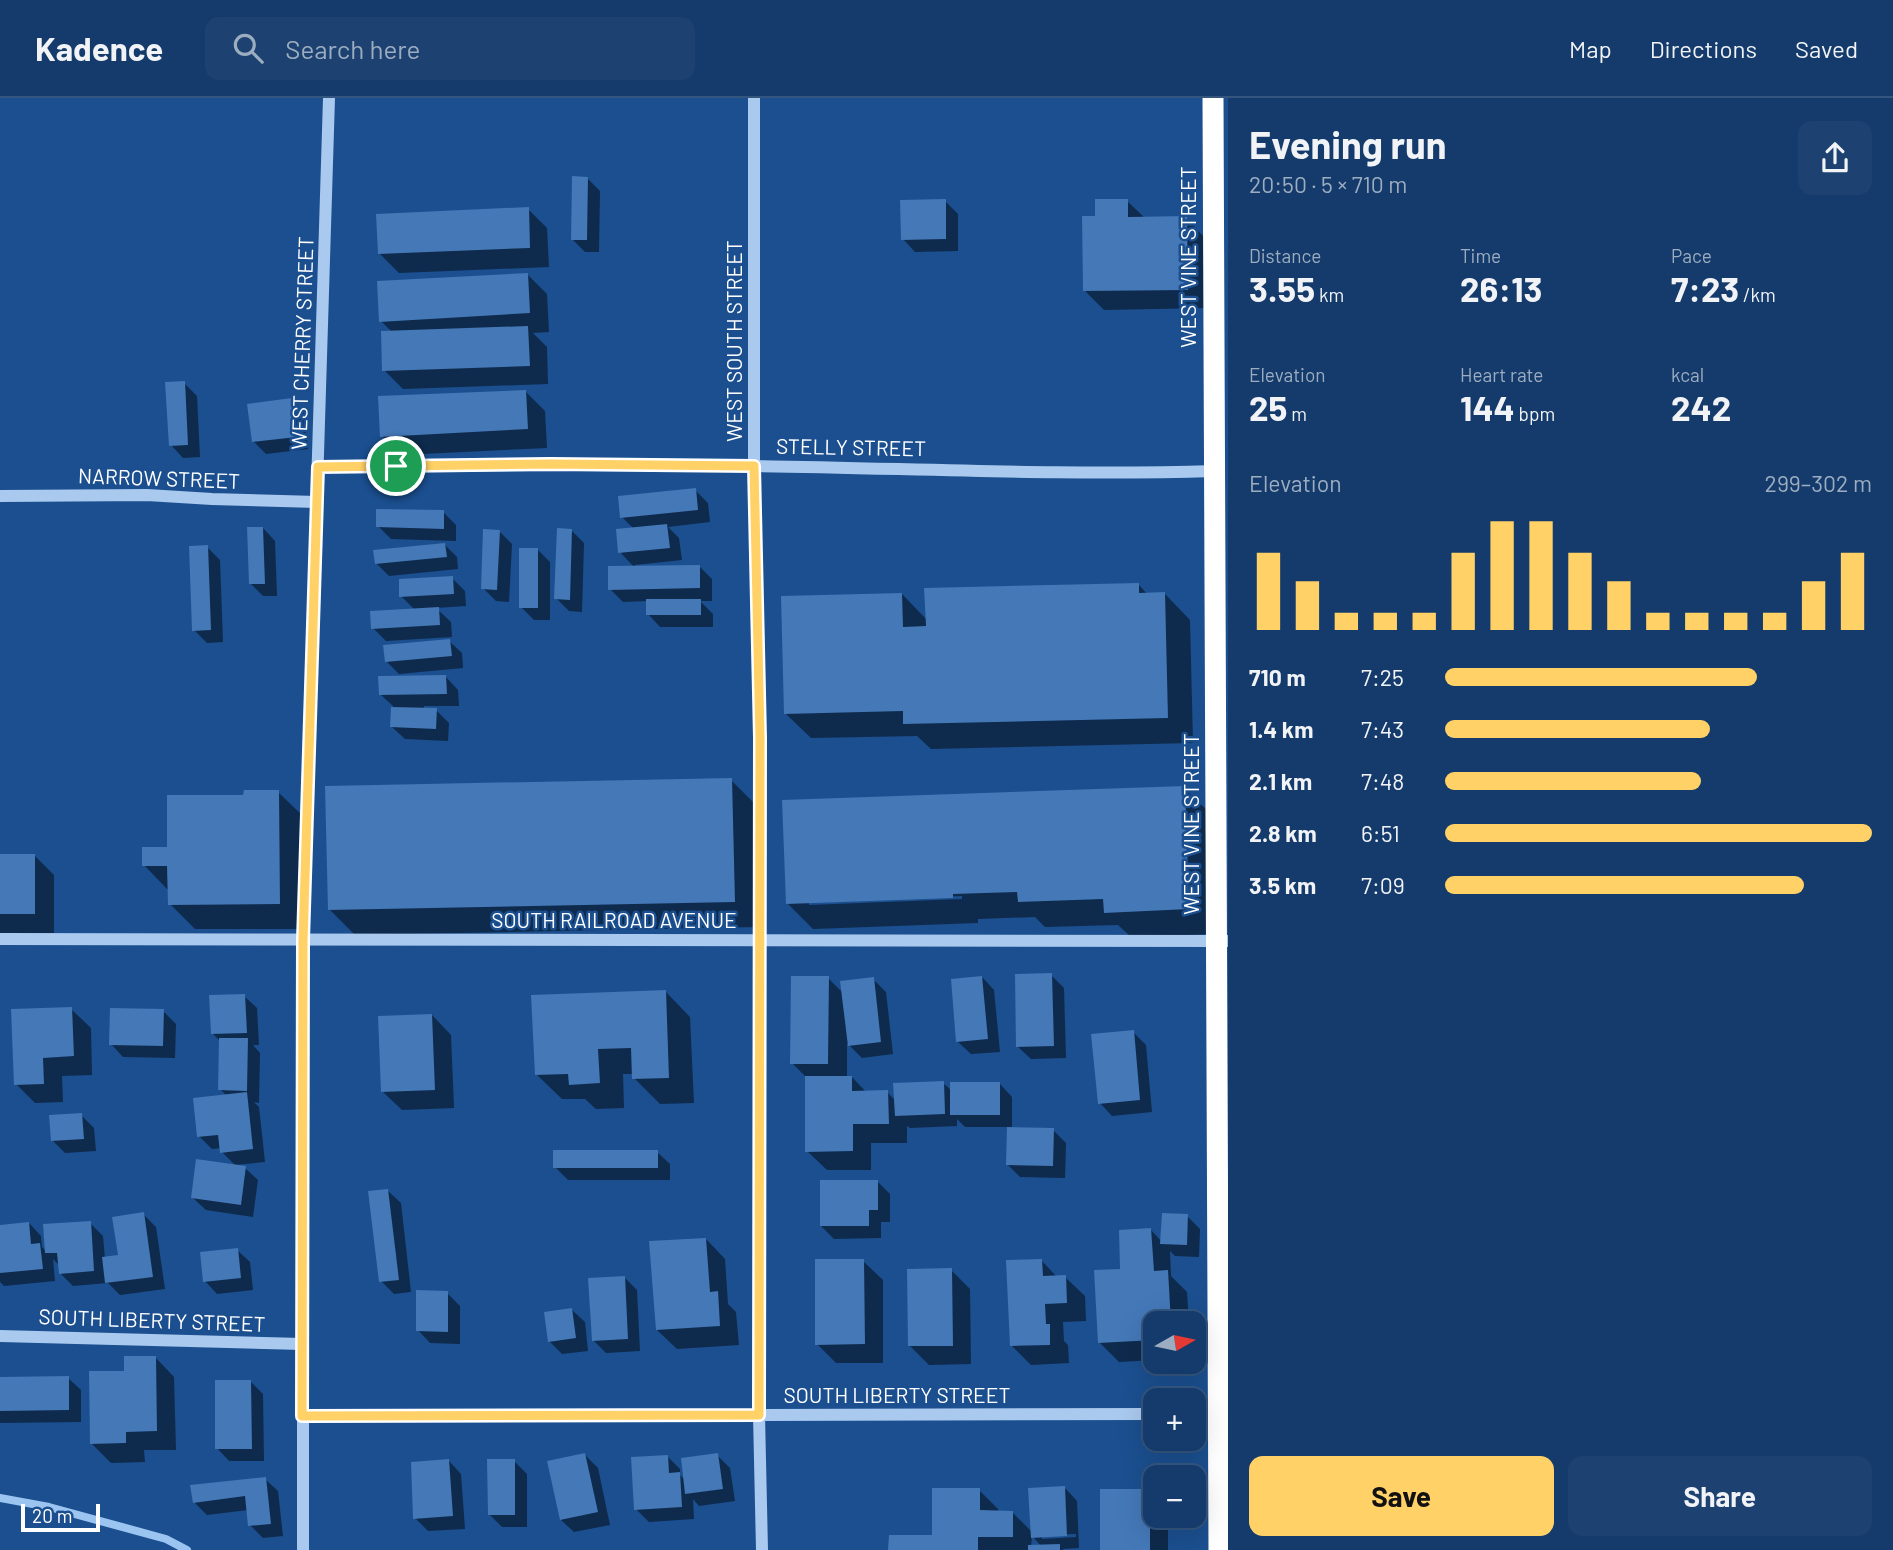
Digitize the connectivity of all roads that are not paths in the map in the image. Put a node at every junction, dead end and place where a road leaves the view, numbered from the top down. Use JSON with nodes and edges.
{"nodes":[{"id":1,"x":329,"y":98,"type":"edge"},
{"id":2,"x":754,"y":98,"type":"edge"},
{"id":3,"x":1213,"y":98,"type":"edge"},
{"id":4,"x":1221,"y":205,"type":"edge"},
{"id":5,"x":754,"y":466,"type":"junction"},
{"id":6,"x":318,"y":467,"type":"junction"},
{"id":7,"x":1214,"y":471,"type":"junction"},
{"id":8,"x":0,"y":496,"type":"edge"},
{"id":9,"x":317,"y":502,"type":"junction"},
{"id":10,"x":0,"y":939,"type":"edge"},
{"id":11,"x":303,"y":940,"type":"junction"},
{"id":12,"x":761,"y":940,"type":"junction"},
{"id":13,"x":1223,"y":942,"type":"edge"},
{"id":14,"x":0,"y":1336,"type":"edge"},
{"id":15,"x":302,"y":1344,"type":"junction"},
{"id":16,"x":1223,"y":1414,"type":"edge"},
{"id":17,"x":759,"y":1415,"type":"junction"},
{"id":18,"x":1143,"y":1415,"type":"edge"},
{"id":19,"x":302,"y":1416,"type":"junction"},
{"id":20,"x":303,"y":1550,"type":"edge"},
{"id":21,"x":762,"y":1550,"type":"edge"},
{"id":22,"x":1219,"y":1550,"type":"edge"}],
"edges":[{"from":1,"to":6,"type":"street","name":"WEST CHERRY STREET"},
{"from":2,"to":5,"type":"street","name":"WEST SOUTH STREET"},
{"from":3,"to":4,"type":"highway","name":"WEST VINE STREET"},
{"from":4,"to":7,"type":"highway","name":"WEST VINE STREET"},
{"from":5,"to":6,"type":"street","name":"STELLY STREET"},
{"from":5,"to":7,"type":"street","name":"STELLY STREET"},
{"from":5,"to":12,"type":"street","name":"WEST SOUTH STREET"},
{"from":6,"to":9,"type":"street","name":"WEST CHERRY STREET"},
{"from":7,"to":13,"type":"highway","name":"WEST VINE STREET"},
{"from":8,"to":9,"type":"street","name":"NARROW STREET"},
{"from":9,"to":11,"type":"street","name":"WEST CHERRY STREET"},
{"from":10,"to":11,"type":"street","name":"SOUTH RAILROAD AVENUE"},
{"from":11,"to":12,"type":"street","name":"SOUTH RAILROAD AVENUE"},
{"from":11,"to":15,"type":"street","name":"WEST CHERRY STREET"},
{"from":12,"to":13,"type":"street","name":"SOUTH RAILROAD AVENUE"},
{"from":12,"to":17,"type":"street","name":"WEST SOUTH STREET"},
{"from":13,"to":16,"type":"highway","name":"WEST VINE STREET"},
{"from":14,"to":15,"type":"street","name":"SOUTH LIBERTY STREET"},
{"from":15,"to":19,"type":"street","name":"WEST CHERRY STREET"},
{"from":16,"to":22,"type":"highway","name":"WEST VINE STREET"},
{"from":17,"to":18,"type":"street","name":"SOUTH LIBERTY STREET"},
{"from":17,"to":19,"type":"street","name":"SOUTH LIBERTY STREET"},
{"from":17,"to":21,"type":"street","name":"WEST SOUTH STREET"},
{"from":19,"to":20,"type":"street"}]}
